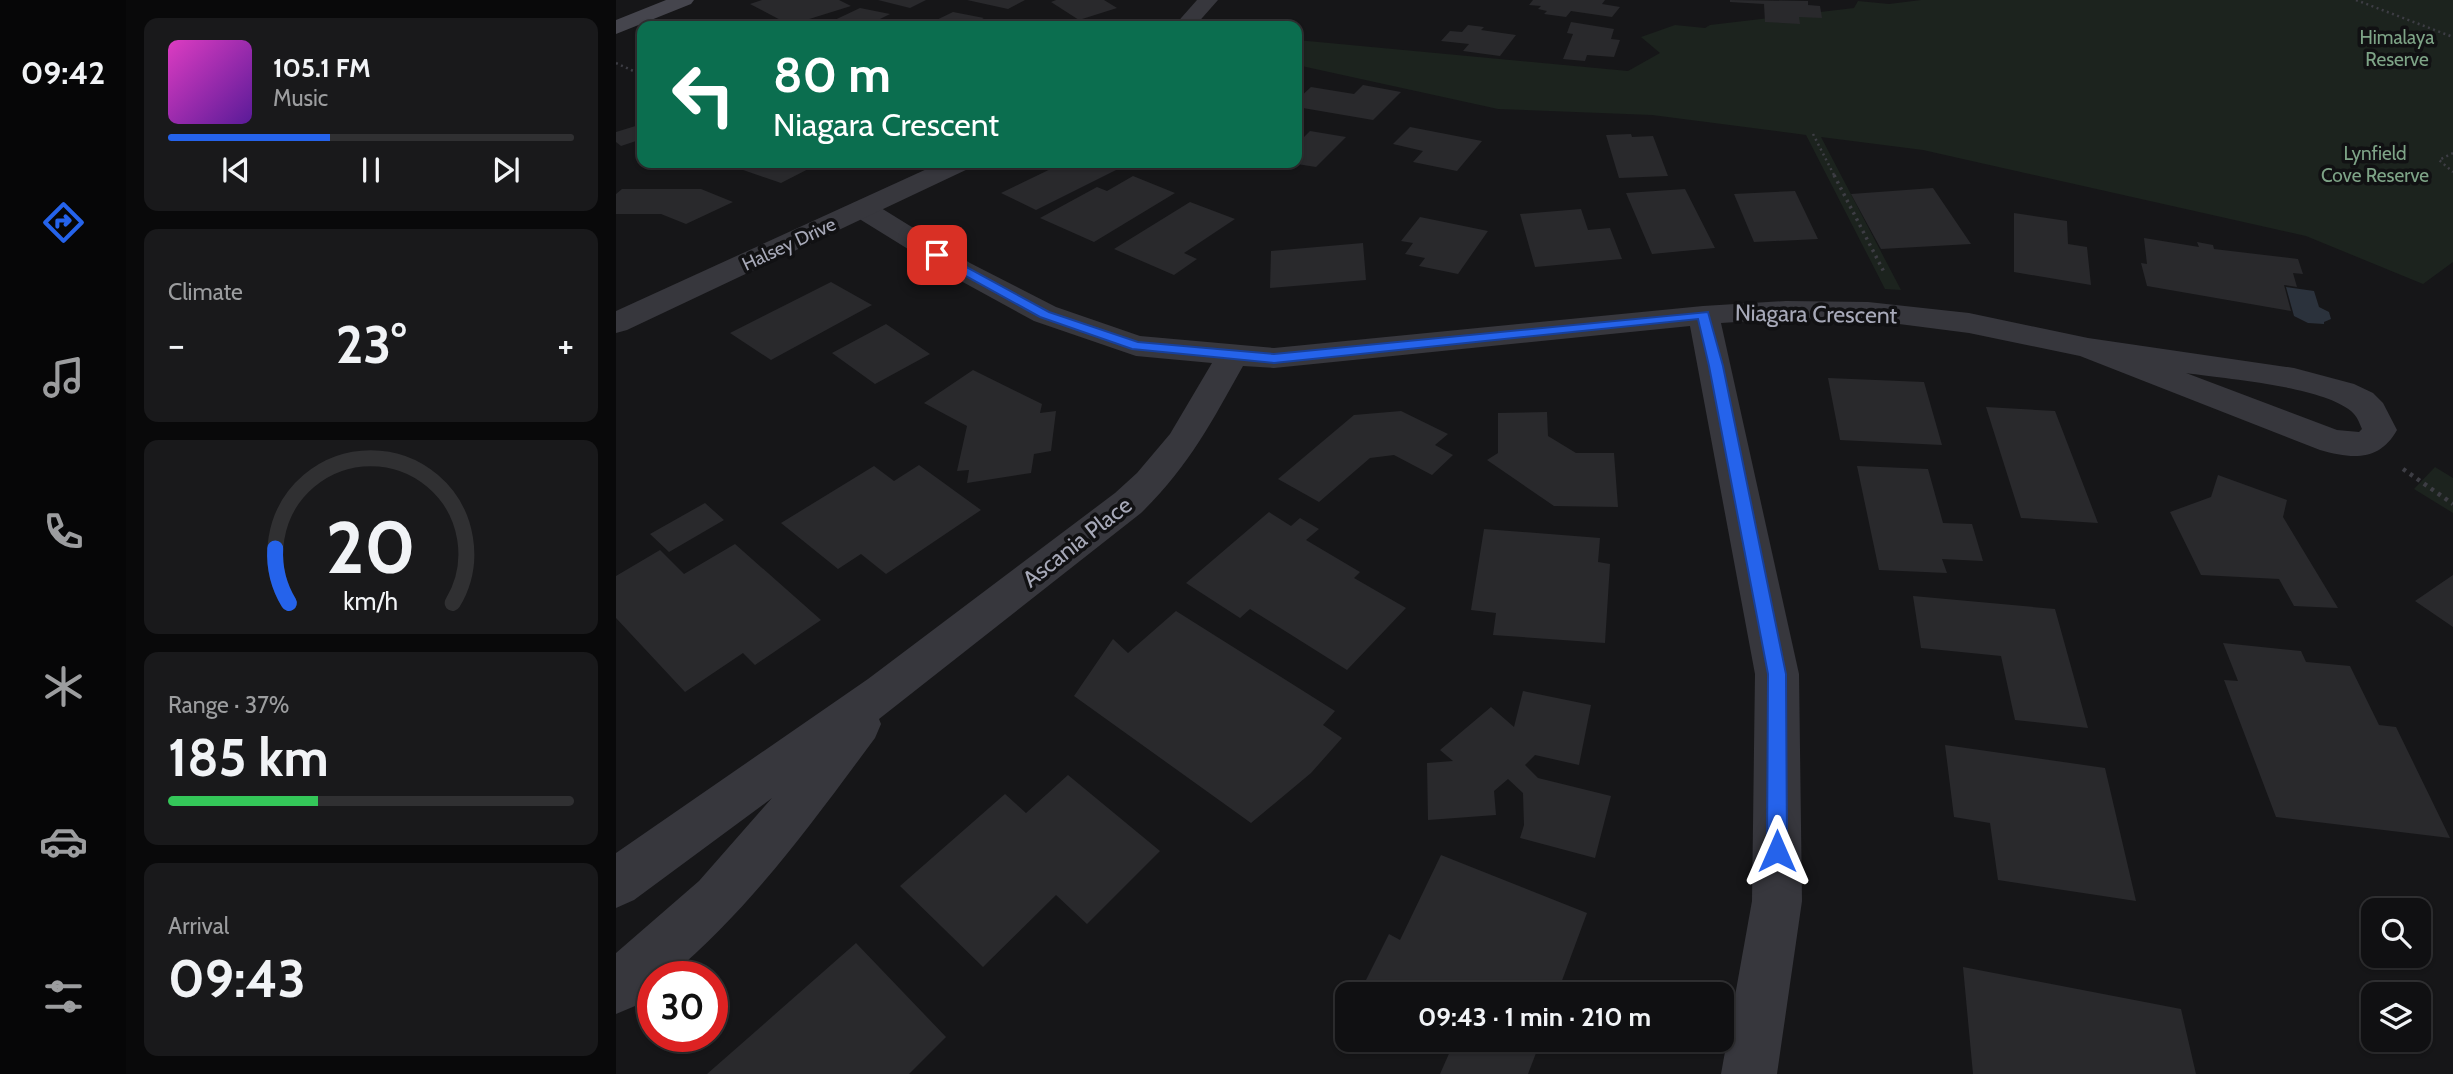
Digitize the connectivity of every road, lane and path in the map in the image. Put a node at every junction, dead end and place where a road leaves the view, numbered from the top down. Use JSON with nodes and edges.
{"nodes":[{"id":1,"x":684,"y":0,"type":"edge"},
{"id":2,"x":1208,"y":0,"type":"edge"},
{"id":3,"x":2356,"y":0,"type":"edge"},
{"id":4,"x":1189,"y":21,"type":"edge"},
{"id":5,"x":616,"y":28,"type":"edge"},
{"id":6,"x":2453,"y":37,"type":"edge"},
{"id":7,"x":616,"y":62,"type":"edge"},
{"id":8,"x":637,"y":72,"type":"edge"},
{"id":9,"x":1813,"y":134,"type":"dead end"},
{"id":10,"x":2453,"y":153,"type":"edge"},
{"id":11,"x":950,"y":168,"type":"edge"},
{"id":12,"x":2453,"y":172,"type":"edge"},
{"id":13,"x":863,"y":209,"type":"junction"},
{"id":14,"x":1889,"y":281,"type":"dead end"},
{"id":15,"x":1703,"y":314,"type":"junction"},
{"id":16,"x":616,"y":323,"type":"edge"},
{"id":17,"x":2088,"y":348,"type":"junction"},
{"id":18,"x":1232,"y":356,"type":"junction"},
{"id":19,"x":2403,"y":469,"type":"dead end"},
{"id":20,"x":2453,"y":503,"type":"edge"},
{"id":21,"x":883,"y":692,"type":"junction"},
{"id":22,"x":616,"y":883,"type":"edge"},
{"id":23,"x":616,"y":987,"type":"edge"},
{"id":24,"x":1749,"y":1074,"type":"edge"}],
"edges":[{"from":1,"to":5,"type":"main road"},
{"from":2,"to":4,"type":"street"},
{"from":3,"to":6,"type":"path"},
{"from":7,"to":8,"type":"path"},
{"from":9,"to":14,"type":"path"},
{"from":10,"to":12,"type":"path"},
{"from":11,"to":13,"type":"street","name":"Halsey Drive"},
{"from":13,"to":16,"type":"street","name":"Halsey Drive"},
{"from":13,"to":18,"type":"street","name":"Niagara Crescent"},
{"from":15,"to":17,"type":"street","name":"Niagara Crescent"},
{"from":15,"to":18,"type":"street","name":"Niagara Crescent"},
{"from":15,"to":24,"type":"street"},
{"from":17,"to":17,"type":"street","name":"Niagara Crescent"},
{"from":18,"to":21,"type":"street","name":"Ascania Place"},
{"from":19,"to":20,"type":"path"},
{"from":21,"to":22,"type":"street","name":"Ascania Place"},
{"from":21,"to":23,"type":"street","name":"Ascania Place"}]}
